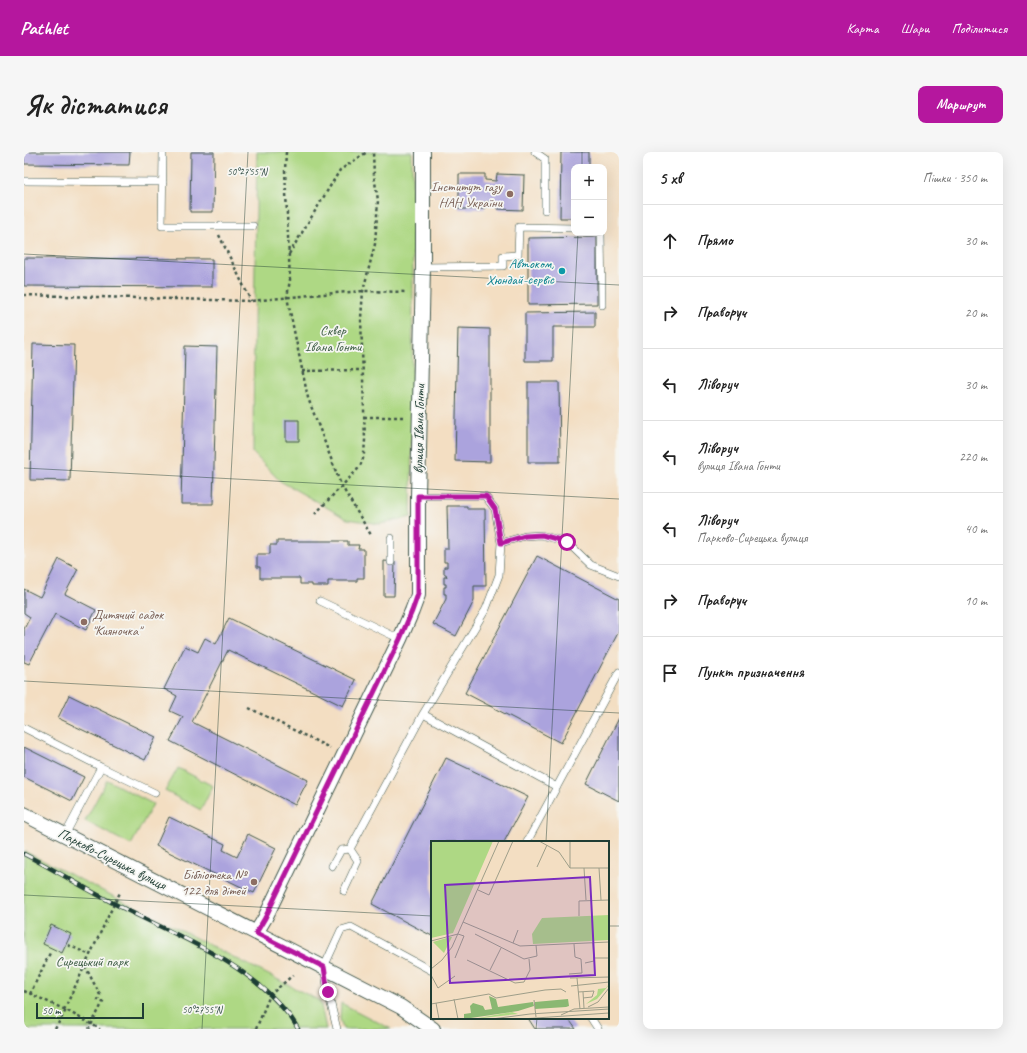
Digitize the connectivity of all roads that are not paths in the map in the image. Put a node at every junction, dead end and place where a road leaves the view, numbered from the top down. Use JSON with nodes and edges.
{"nodes":[{"id":1,"x":164,"y":152,"type":"edge"},
{"id":2,"x":423,"y":152,"type":"edge"},
{"id":3,"x":535,"y":152,"type":"edge"},
{"id":4,"x":24,"y":181,"type":"edge"},
{"id":5,"x":163,"y":182,"type":"junction"},
{"id":6,"x":545,"y":210,"type":"dead end"},
{"id":7,"x":253,"y":226,"type":"dead end"},
{"id":8,"x":571,"y":228,"type":"edge"},
{"id":9,"x":601,"y":236,"type":"edge"},
{"id":10,"x":423,"y":267,"type":"junction"},
{"id":11,"x":602,"y":305,"type":"dead end"},
{"id":12,"x":418,"y":496,"type":"junction"},
{"id":13,"x":390,"y":538,"type":"dead end"},
{"id":14,"x":501,"y":543,"type":"junction"},
{"id":15,"x":391,"y":562,"type":"dead end"},
{"id":16,"x":619,"y":576,"type":"edge"},
{"id":17,"x":320,"y":601,"type":"dead end"},
{"id":18,"x":400,"y":639,"type":"junction"},
{"id":19,"x":619,"y":672,"type":"edge"},
{"id":20,"x":423,"y":714,"type":"junction"},
{"id":21,"x":24,"y":728,"type":"edge"},
{"id":22,"x":101,"y":767,"type":"junction"},
{"id":23,"x":557,"y":786,"type":"junction"},
{"id":24,"x":155,"y":793,"type":"dead end"},
{"id":25,"x":24,"y":814,"type":"edge"},
{"id":26,"x":65,"y":835,"type":"junction"},
{"id":27,"x":528,"y":841,"type":"edge"},
{"id":28,"x":350,"y":849,"type":"junction"},
{"id":29,"x":332,"y":866,"type":"dead end"},
{"id":30,"x":344,"y":890,"type":"dead end"},
{"id":31,"x":256,"y":933,"type":"junction"},
{"id":32,"x":324,"y":967,"type":"junction"},
{"id":33,"x":431,"y":970,"type":"edge"},
{"id":34,"x":592,"y":1019,"type":"edge"},
{"id":35,"x":337,"y":1029,"type":"edge"},
{"id":36,"x":434,"y":1029,"type":"edge"},
{"id":37,"x":598,"y":1029,"type":"edge"}],
"edges":[{"from":1,"to":5,"type":"lane"},
{"from":2,"to":10,"type":"street","name":"вулиця Івана Гонти"},
{"from":3,"to":6,"type":"lane"},
{"from":4,"to":5,"type":"lane"},
{"from":5,"to":7,"type":"lane"},
{"from":8,"to":10,"type":"lane"},
{"from":9,"to":11,"type":"lane"},
{"from":10,"to":12,"type":"street","name":"вулиця Івана Гонти"},
{"from":12,"to":14,"type":"lane"},
{"from":12,"to":18,"type":"street","name":"вулиця Івана Гонти"},
{"from":13,"to":15,"type":"lane"},
{"from":14,"to":16,"type":"lane"},
{"from":14,"to":20,"type":"lane"},
{"from":17,"to":18,"type":"lane"},
{"from":18,"to":31,"type":"street","name":"вулиця Івана Гонти"},
{"from":19,"to":23,"type":"lane"},
{"from":20,"to":23,"type":"lane"},
{"from":20,"to":28,"type":"lane"},
{"from":21,"to":22,"type":"lane"},
{"from":22,"to":24,"type":"lane"},
{"from":22,"to":26,"type":"lane"},
{"from":23,"to":27,"type":"lane"},
{"from":25,"to":26,"type":"street","name":"Парково-Сирецька вулиця"},
{"from":26,"to":31,"type":"street","name":"Парково-Сирецька вулиця"},
{"from":28,"to":29,"type":"lane"},
{"from":28,"to":30,"type":"lane"},
{"from":31,"to":32,"type":"street","name":"Парково-Сирецька вулиця"},
{"from":32,"to":33,"type":"lane"},
{"from":32,"to":35,"type":"lane"},
{"from":32,"to":36,"type":"street","name":"Парково-Сирецька вулиця"},
{"from":34,"to":37,"type":"lane"}]}
